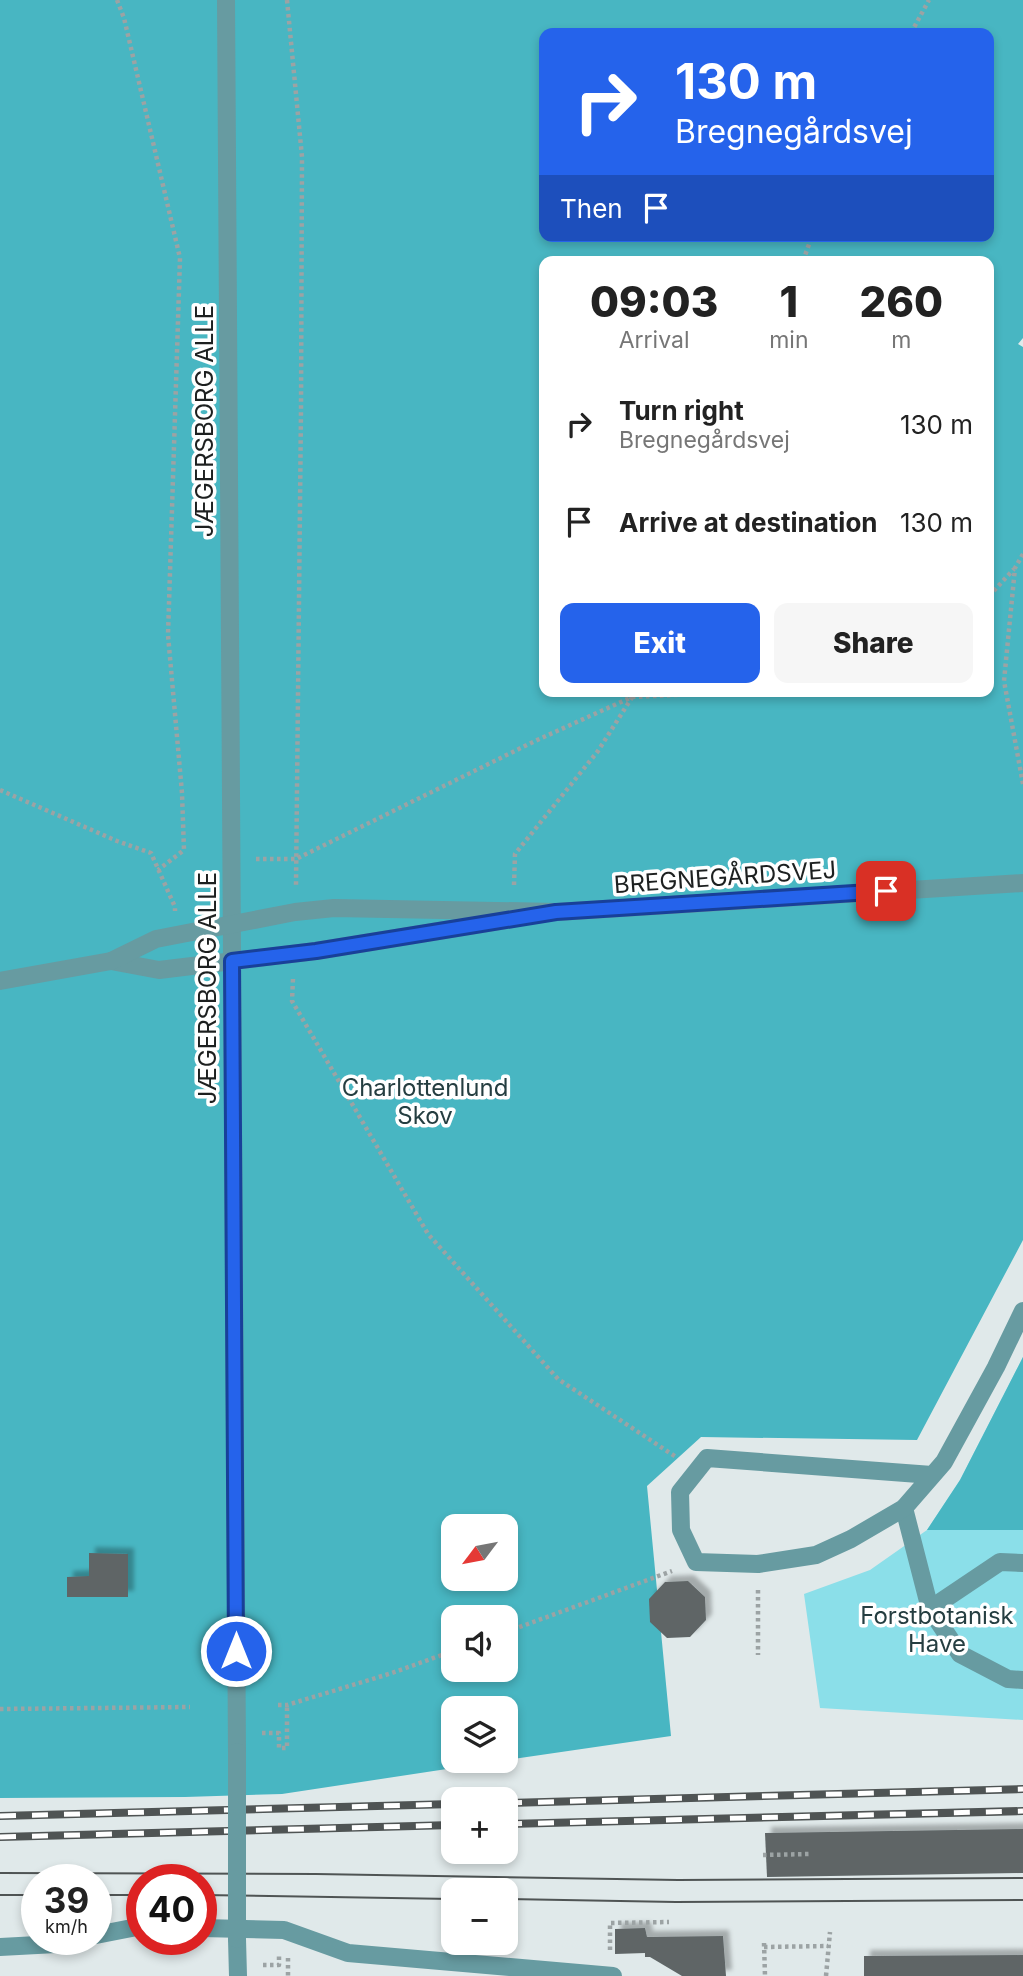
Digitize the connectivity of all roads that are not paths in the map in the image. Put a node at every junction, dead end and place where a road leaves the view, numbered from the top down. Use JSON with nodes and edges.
{"nodes":[{"id":1,"x":226,"y":0,"type":"edge"},
{"id":2,"x":1023,"y":883,"type":"edge"},
{"id":3,"x":556,"y":912,"type":"junction"},
{"id":4,"x":232,"y":924,"type":"junction"},
{"id":5,"x":111,"y":961,"type":"junction"},
{"id":6,"x":232,"y":961,"type":"junction"},
{"id":7,"x":0,"y":981,"type":"edge"},
{"id":8,"x":1023,"y":1311,"type":"edge"},
{"id":9,"x":932,"y":1475,"type":"junction"},
{"id":10,"x":904,"y":1508,"type":"junction"},
{"id":11,"x":1023,"y":1563,"type":"edge"},
{"id":12,"x":930,"y":1609,"type":"junction"},
{"id":13,"x":1023,"y":1680,"type":"edge"},
{"id":14,"x":217,"y":1928,"type":"edge"},
{"id":15,"x":21,"y":1946,"type":"edge"},
{"id":16,"x":0,"y":1947,"type":"edge"},
{"id":17,"x":238,"y":1976,"type":"edge"},
{"id":18,"x":611,"y":1976,"type":"edge"}],
"edges":[{"from":1,"to":4,"type":"street","name":"JÆGERSBORG ALLE"},
{"from":2,"to":3,"type":"street","name":"BREGNEGÅRDSVEJ"},
{"from":3,"to":4,"type":"street","name":"BREGNEGÅRDSVEJ"},
{"from":3,"to":6,"type":"street","name":"BREGNEGÅRDSVEJ"},
{"from":4,"to":5,"type":"street","name":"BREGNEGÅRDSVEJ"},
{"from":4,"to":6,"type":"street","name":"JÆGERSBORG ALLE"},
{"from":5,"to":6,"type":"street","name":"BREGNEGÅRDSVEJ"},
{"from":5,"to":7,"type":"street"},
{"from":6,"to":17,"type":"street","name":"JÆGERSBORG ALLE","bridge":true},
{"from":8,"to":9,"type":"street"},
{"from":9,"to":10,"type":"street"},
{"from":9,"to":10,"type":"street"},
{"from":10,"to":12,"type":"street"},
{"from":11,"to":12,"type":"street"},
{"from":12,"to":13,"type":"street"},
{"from":14,"to":18,"type":"street"},
{"from":15,"to":16,"type":"street"}]}
